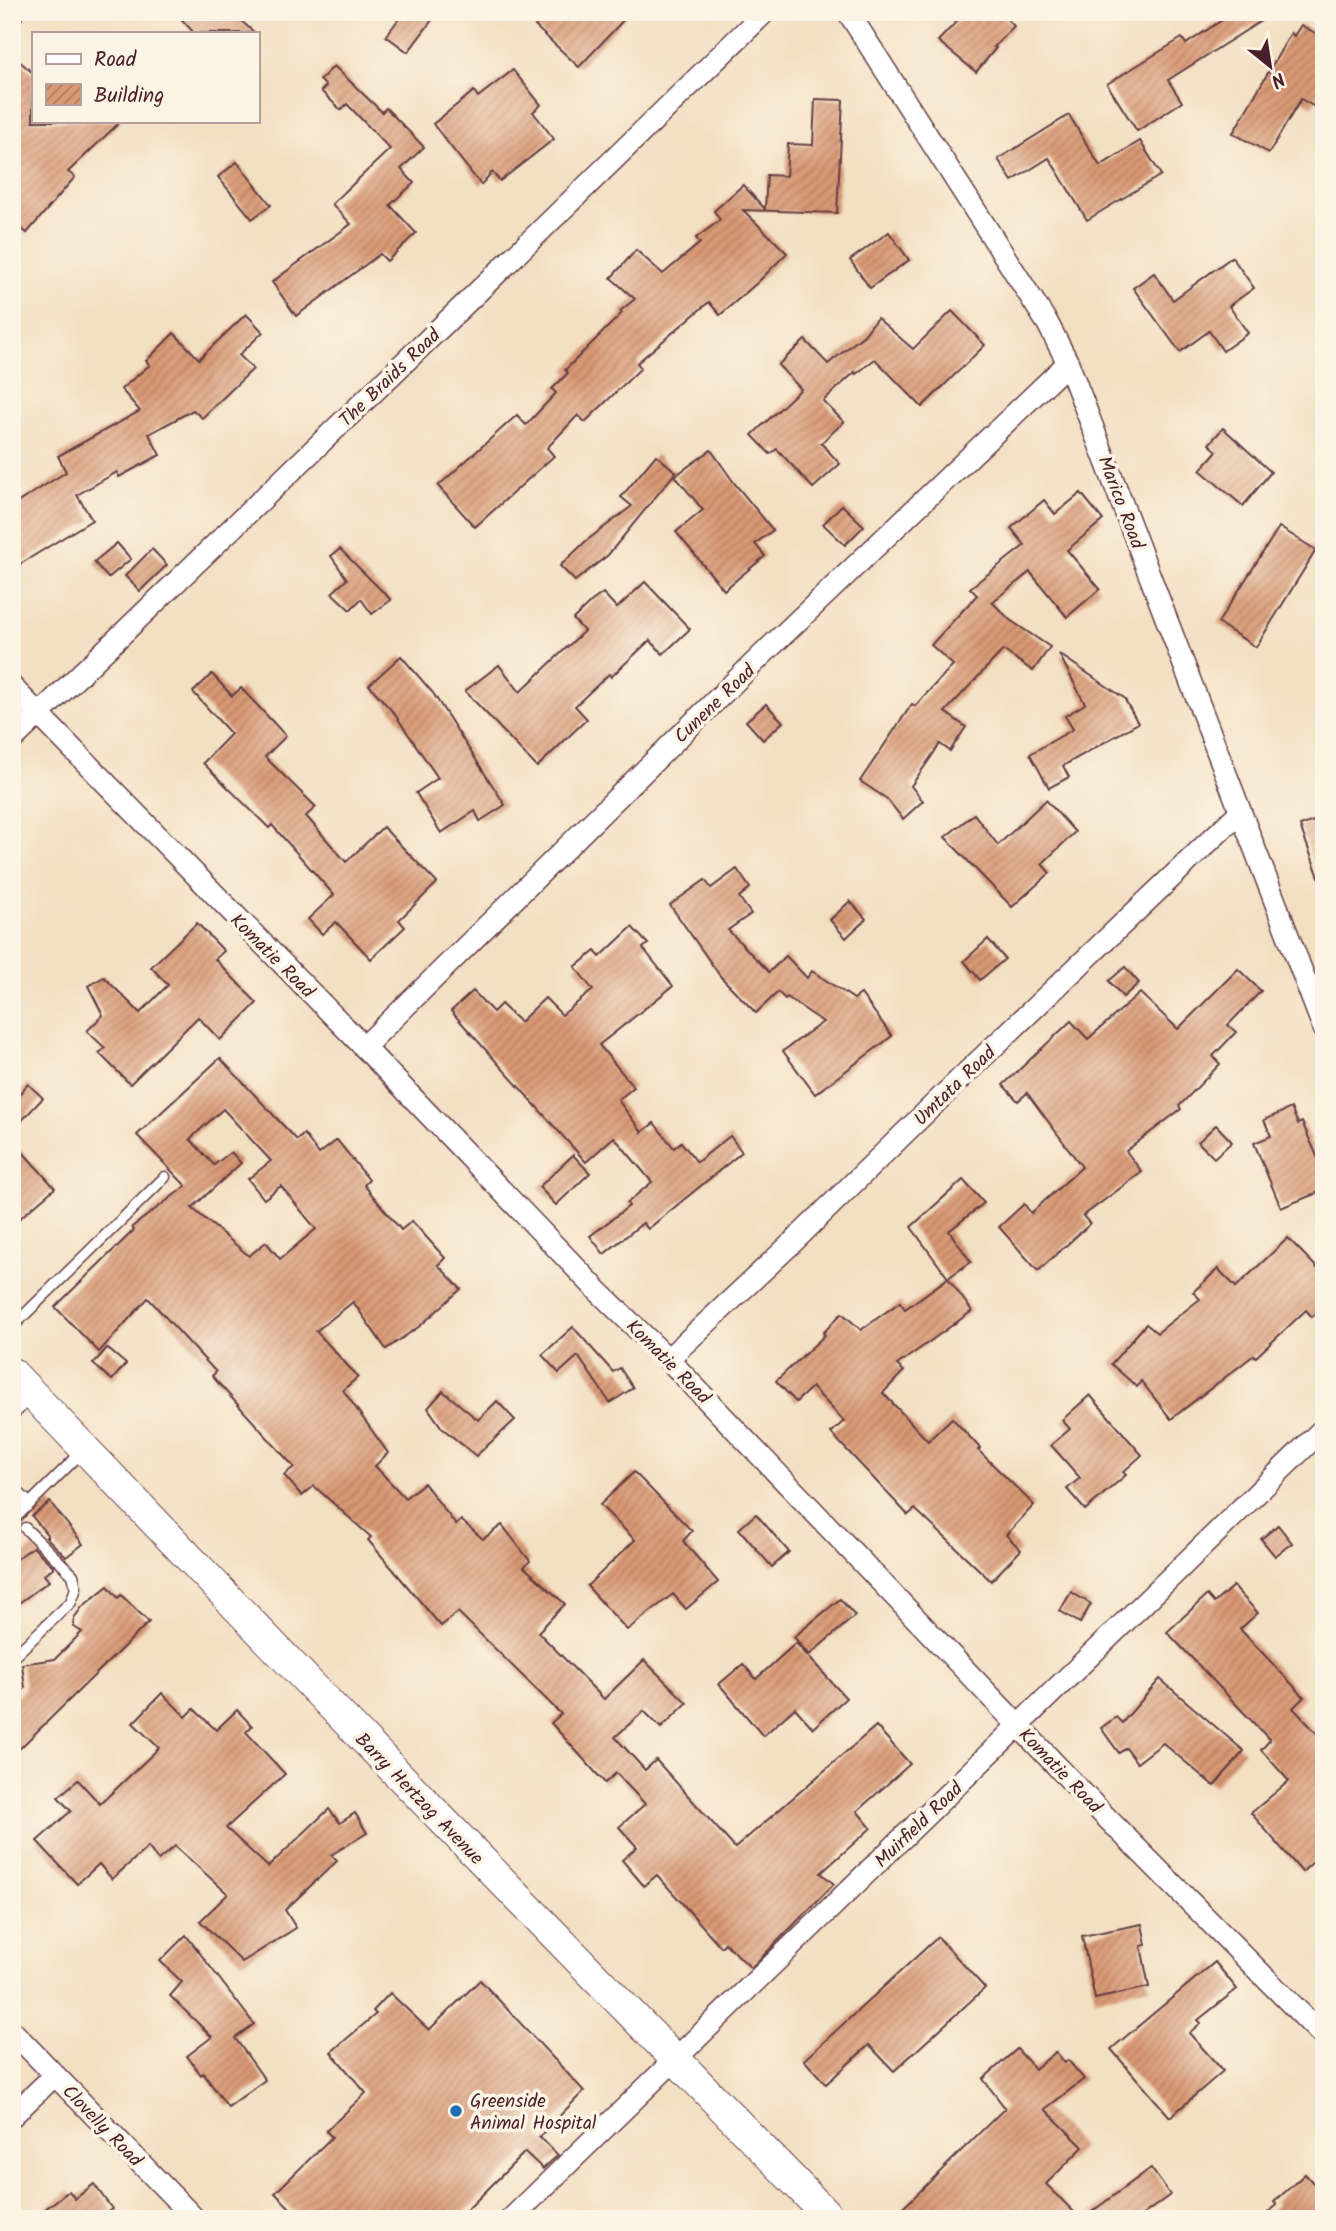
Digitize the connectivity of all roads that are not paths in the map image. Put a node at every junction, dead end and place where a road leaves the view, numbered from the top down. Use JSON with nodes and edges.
{"nodes":[{"id":1,"x":765,"y":12,"type":"edge"},
{"id":2,"x":848,"y":12,"type":"edge"},
{"id":3,"x":1068,"y":363,"type":"junction"},
{"id":4,"x":12,"y":687,"type":"edge"},
{"id":5,"x":38,"y":714,"type":"junction"},
{"id":6,"x":12,"y":740,"type":"edge"},
{"id":7,"x":1240,"y":812,"type":"junction"},
{"id":8,"x":1324,"y":1028,"type":"edge"},
{"id":9,"x":364,"y":1046,"type":"junction"},
{"id":10,"x":165,"y":1177,"type":"dead end"},
{"id":11,"x":12,"y":1327,"type":"edge"},
{"id":12,"x":668,"y":1359,"type":"junction"},
{"id":13,"x":12,"y":1373,"type":"edge"},
{"id":14,"x":33,"y":1395,"type":"junction"},
{"id":15,"x":12,"y":1416,"type":"edge"},
{"id":16,"x":1324,"y":1428,"type":"edge"},
{"id":17,"x":85,"y":1449,"type":"junction"},
{"id":18,"x":12,"y":1486,"type":"edge"},
{"id":19,"x":30,"y":1504,"type":"junction"},
{"id":20,"x":12,"y":1521,"type":"edge"},
{"id":21,"x":25,"y":1528,"type":"dead end"},
{"id":22,"x":12,"y":1658,"type":"edge"},
{"id":23,"x":1018,"y":1726,"type":"junction"},
{"id":24,"x":12,"y":2031,"type":"edge"},
{"id":25,"x":1324,"y":2037,"type":"edge"},
{"id":26,"x":675,"y":2060,"type":"junction"},
{"id":27,"x":55,"y":2075,"type":"junction"},
{"id":28,"x":12,"y":2116,"type":"edge"},
{"id":29,"x":195,"y":2219,"type":"edge"},
{"id":30,"x":511,"y":2219,"type":"edge"},
{"id":31,"x":831,"y":2219,"type":"edge"}],
"edges":[{"from":1,"to":5,"type":"street","name":"The Braids Road"},
{"from":2,"to":3,"type":"street","name":"Marico Road"},
{"from":3,"to":7,"type":"street","name":"Marico Road"},
{"from":3,"to":9,"type":"street","name":"Cunene Road"},
{"from":4,"to":5,"type":"street","name":"Komatie Road"},
{"from":5,"to":6,"type":"street","name":"The Braids Road"},
{"from":5,"to":9,"type":"street","name":"Komatie Road"},
{"from":7,"to":8,"type":"street","name":"Marico Road"},
{"from":7,"to":12,"type":"street","name":"Umtata Road"},
{"from":9,"to":12,"type":"street","name":"Komatie Road"},
{"from":10,"to":11,"type":"lane"},
{"from":12,"to":23,"type":"street","name":"Komatie Road"},
{"from":13,"to":14,"type":"main road","name":"Barry Hertzog Avenue"},
{"from":14,"to":15,"type":"lane"},
{"from":14,"to":17,"type":"main road","name":"Barry Hertzog Avenue"},
{"from":16,"to":23,"type":"street","name":"Muirfield Road"},
{"from":17,"to":19,"type":"lane"},
{"from":17,"to":26,"type":"main road","name":"Barry Hertzog Avenue"},
{"from":18,"to":19,"type":"lane"},
{"from":19,"to":20,"type":"lane"},
{"from":21,"to":22,"type":"lane"},
{"from":23,"to":25,"type":"street","name":"Komatie Road"},
{"from":23,"to":26,"type":"street","name":"Muirfield Road"},
{"from":24,"to":27,"type":"street","name":"Clovelly Road"},
{"from":26,"to":30,"type":"street","name":"Muirfield Road"},
{"from":26,"to":31,"type":"main road","name":"Barry Hertzog Avenue"},
{"from":27,"to":28,"type":"street"},
{"from":27,"to":29,"type":"street","name":"Clovelly Road"}]}
